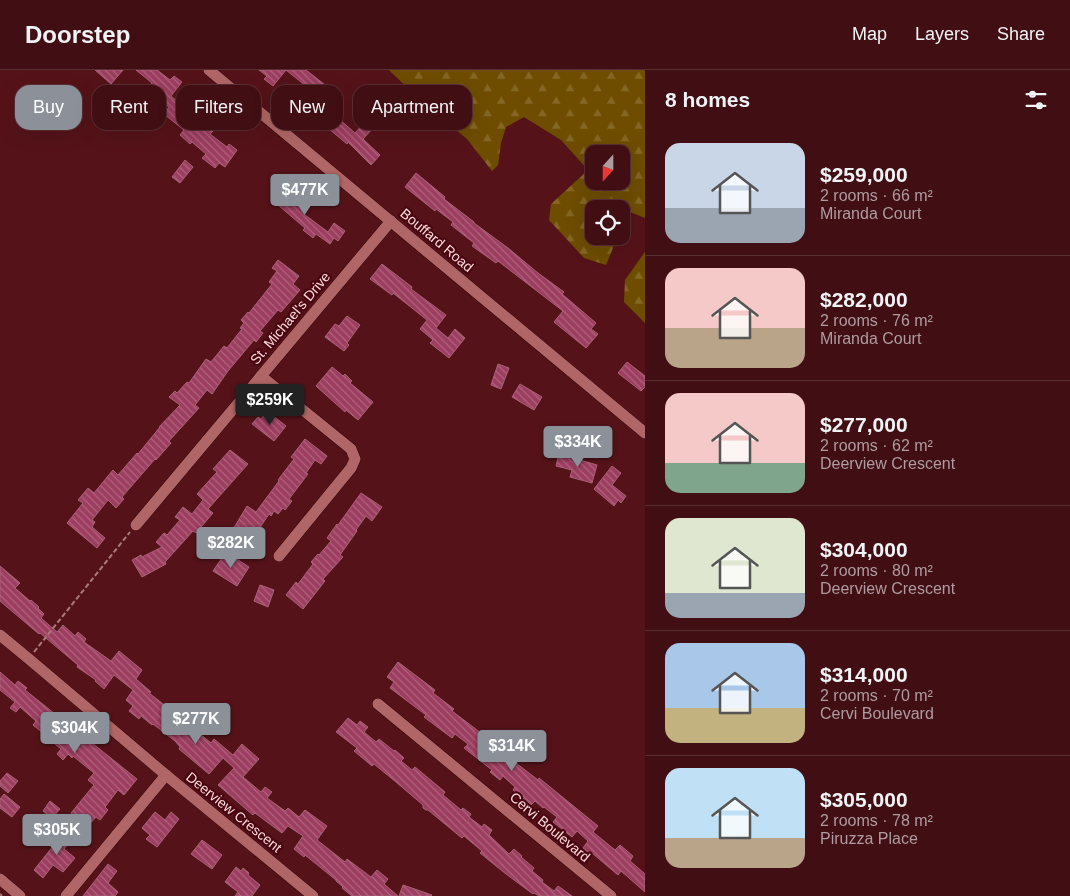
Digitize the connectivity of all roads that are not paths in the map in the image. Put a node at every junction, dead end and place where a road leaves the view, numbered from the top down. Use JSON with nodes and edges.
{"nodes":[{"id":1,"x":209,"y":70,"type":"edge"},
{"id":2,"x":390,"y":221,"type":"junction"},
{"id":3,"x":261,"y":376,"type":"junction"},
{"id":4,"x":645,"y":433,"type":"edge"},
{"id":5,"x":136,"y":525,"type":"road end"},
{"id":6,"x":279,"y":556,"type":"dead end"},
{"id":7,"x":0,"y":635,"type":"edge"},
{"id":8,"x":378,"y":704,"type":"dead end"},
{"id":9,"x":166,"y":775,"type":"junction"},
{"id":10,"x":0,"y":879,"type":"edge"},
{"id":11,"x":20,"y":896,"type":"edge"},
{"id":12,"x":66,"y":896,"type":"edge"},
{"id":13,"x":313,"y":896,"type":"edge"},
{"id":14,"x":610,"y":896,"type":"edge"}],
"edges":[{"from":1,"to":2,"type":"street","name":"Bouffard Road"},
{"from":2,"to":3,"type":"street","name":"St. Michael's Drive"},
{"from":2,"to":4,"type":"street","name":"Bouffard Road"},
{"from":3,"to":5,"type":"street","name":"St. Michael's Drive"},
{"from":3,"to":6,"type":"street"},
{"from":7,"to":9,"type":"street","name":"Deerview Crescent"},
{"from":8,"to":14,"type":"street","name":"Cervi Boulevard"},
{"from":9,"to":12,"type":"street"},
{"from":9,"to":13,"type":"street","name":"Deerview Crescent"},
{"from":10,"to":11,"type":"street"}]}
